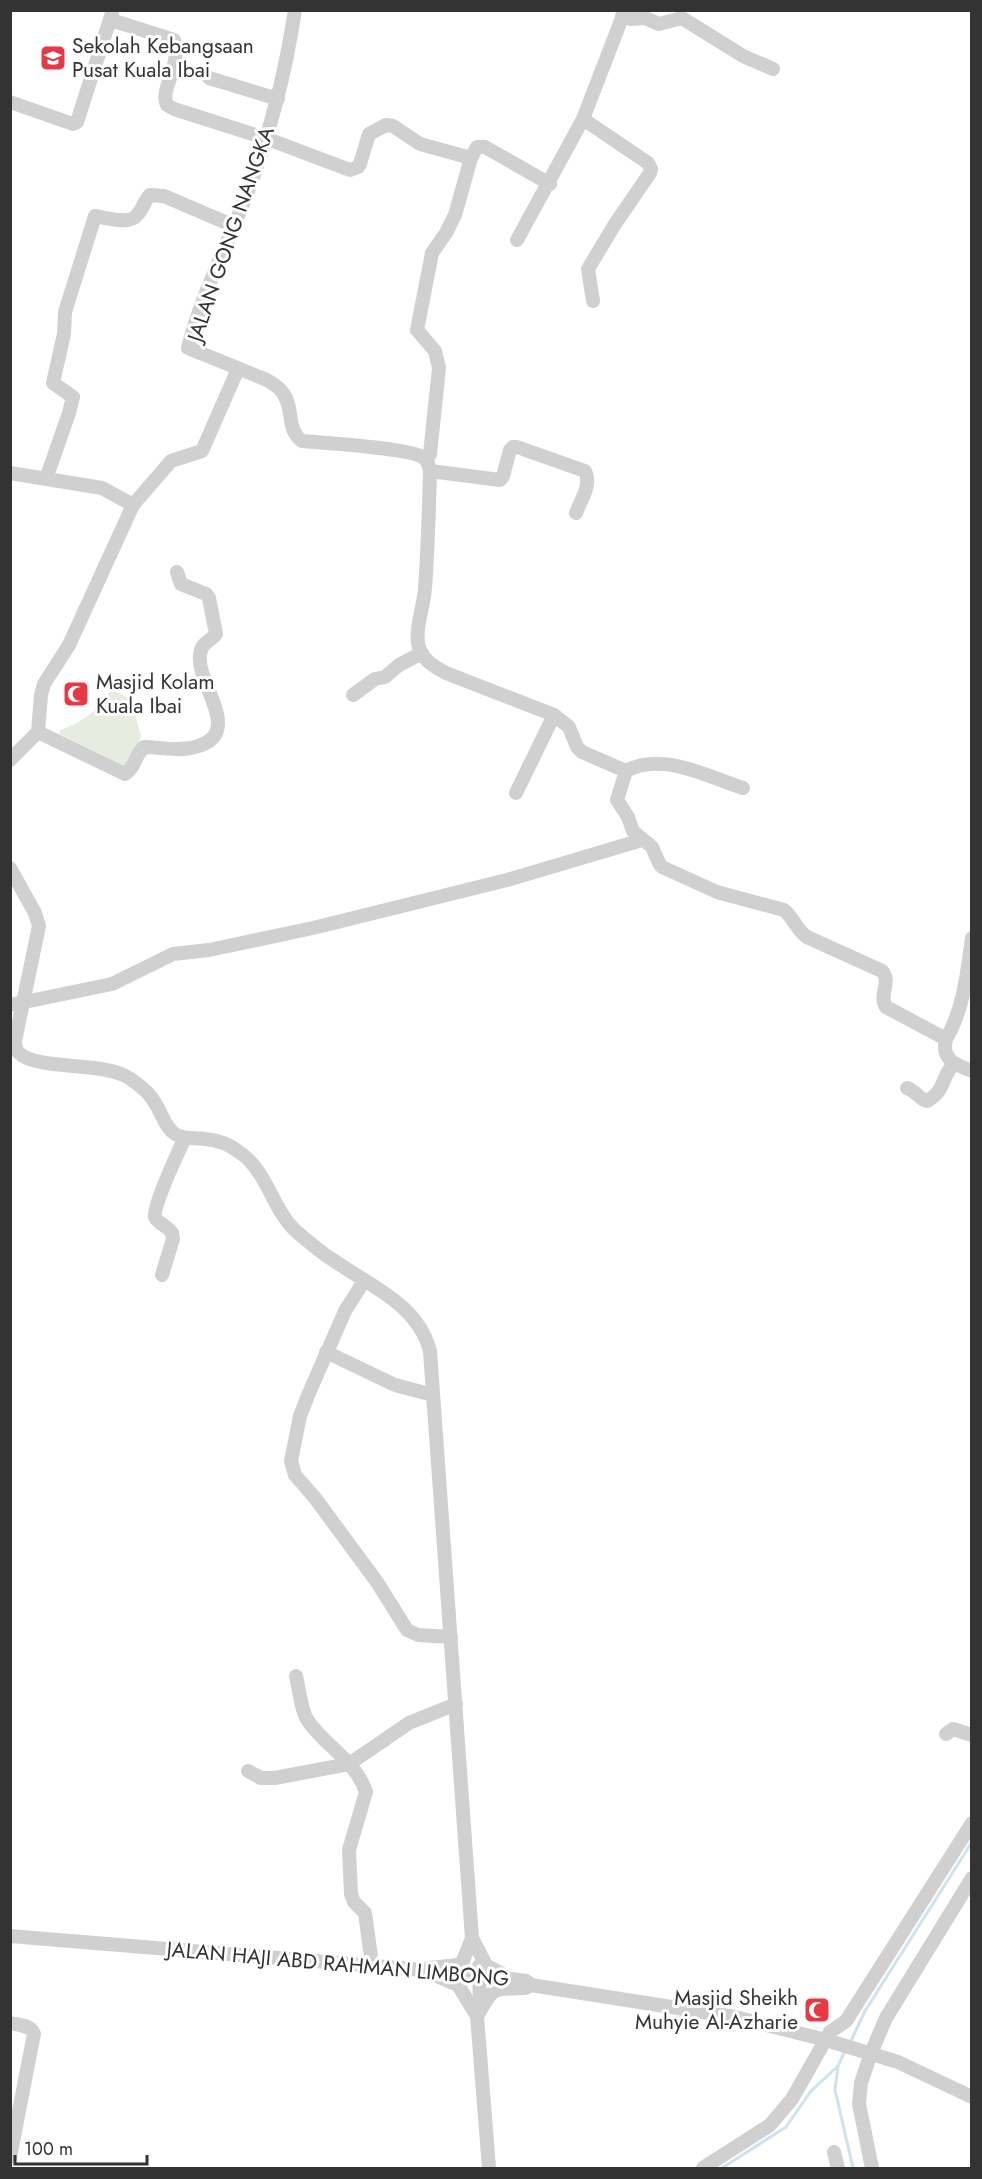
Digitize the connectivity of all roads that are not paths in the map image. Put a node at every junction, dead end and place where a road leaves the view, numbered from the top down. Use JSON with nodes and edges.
{"nodes":[{"id":1,"x":295,"y":10,"type":"edge"},
{"id":2,"x":624,"y":13,"type":"edge"},
{"id":3,"x":112,"y":15,"type":"edge"},
{"id":4,"x":773,"y":69,"type":"dead end"},
{"id":5,"x":209,"y":78,"type":"dead end"},
{"id":6,"x":278,"y":99,"type":"junction"},
{"id":7,"x":10,"y":102,"type":"edge"},
{"id":8,"x":584,"y":119,"type":"junction"},
{"id":9,"x":265,"y":138,"type":"junction"},
{"id":10,"x":471,"y":158,"type":"junction"},
{"id":11,"x":550,"y":184,"type":"junction"},
{"id":12,"x":234,"y":226,"type":"junction"},
{"id":13,"x":517,"y":240,"type":"dead end"},
{"id":14,"x":593,"y":302,"type":"dead end"},
{"id":15,"x":238,"y":369,"type":"junction"},
{"id":16,"x":428,"y":465,"type":"junction"},
{"id":17,"x":10,"y":473,"type":"edge"},
{"id":18,"x":46,"y":479,"type":"junction"},
{"id":19,"x":133,"y":506,"type":"junction"},
{"id":20,"x":576,"y":513,"type":"dead end"},
{"id":21,"x":177,"y":572,"type":"dead end"},
{"id":22,"x":422,"y":653,"type":"junction"},
{"id":23,"x":353,"y":695,"type":"dead end"},
{"id":24,"x":554,"y":715,"type":"junction"},
{"id":25,"x":38,"y":732,"type":"junction"},
{"id":26,"x":10,"y":760,"type":"edge"},
{"id":27,"x":622,"y":769,"type":"junction"},
{"id":28,"x":742,"y":788,"type":"dead end"},
{"id":29,"x":516,"y":793,"type":"dead end"},
{"id":30,"x":642,"y":840,"type":"junction"},
{"id":31,"x":10,"y":868,"type":"edge"},
{"id":32,"x":972,"y":938,"type":"edge"},
{"id":33,"x":17,"y":1004,"type":"edge"},
{"id":34,"x":946,"y":1039,"type":"junction"},
{"id":35,"x":13,"y":1048,"type":"edge"},
{"id":36,"x":954,"y":1064,"type":"junction"},
{"id":37,"x":972,"y":1071,"type":"edge"},
{"id":38,"x":907,"y":1088,"type":"dead end"},
{"id":39,"x":184,"y":1138,"type":"junction"},
{"id":40,"x":162,"y":1275,"type":"dead end"},
{"id":41,"x":364,"y":1281,"type":"junction"},
{"id":42,"x":326,"y":1352,"type":"junction"},
{"id":43,"x":433,"y":1395,"type":"junction"},
{"id":44,"x":451,"y":1637,"type":"junction"},
{"id":45,"x":296,"y":1676,"type":"dead end"},
{"id":46,"x":456,"y":1704,"type":"junction"},
{"id":47,"x":946,"y":1734,"type":"dead end"},
{"id":48,"x":972,"y":1735,"type":"edge"},
{"id":49,"x":349,"y":1764,"type":"junction"},
{"id":50,"x":248,"y":1771,"type":"dead end"},
{"id":51,"x":972,"y":1823,"type":"edge"},
{"id":52,"x":972,"y":1878,"type":"edge"},
{"id":53,"x":10,"y":1936,"type":"edge"},
{"id":54,"x":473,"y":1941,"type":"junction"},
{"id":55,"x":372,"y":1964,"type":"junction"},
{"id":56,"x":428,"y":1970,"type":"junction"},
{"id":57,"x":475,"y":1977,"type":"junction"},
{"id":58,"x":528,"y":1985,"type":"junction"},
{"id":59,"x":477,"y":2012,"type":"junction"},
{"id":60,"x":10,"y":2023,"type":"edge"},
{"id":61,"x":830,"y":2041,"type":"junction"},
{"id":62,"x":866,"y":2051,"type":"junction"},
{"id":63,"x":972,"y":2097,"type":"edge"},
{"id":64,"x":15,"y":2105,"type":"edge"},
{"id":65,"x":834,"y":2152,"type":"dead end"},
{"id":66,"x":10,"y":2157,"type":"edge"},
{"id":67,"x":489,"y":2169,"type":"edge"},
{"id":68,"x":704,"y":2169,"type":"edge"},
{"id":69,"x":838,"y":2169,"type":"edge"},
{"id":70,"x":872,"y":2169,"type":"edge"}],
"edges":[{"from":1,"to":6,"type":"street","name":"JALAN GONG NANGKA"},
{"from":2,"to":4,"type":"street"},
{"from":2,"to":8,"type":"street"},
{"from":3,"to":7,"type":"street"},
{"from":3,"to":9,"type":"street"},
{"from":5,"to":6,"type":"street"},
{"from":6,"to":9,"type":"street","name":"JALAN GONG NANGKA"},
{"from":8,"to":11,"type":"street"},
{"from":8,"to":14,"type":"street"},
{"from":9,"to":10,"type":"street"},
{"from":9,"to":12,"type":"street","name":"JALAN GONG NANGKA"},
{"from":10,"to":11,"type":"street"},
{"from":10,"to":16,"type":"street"},
{"from":11,"to":13,"type":"street"},
{"from":12,"to":15,"type":"street","name":"JALAN GONG NANGKA"},
{"from":12,"to":18,"type":"street"},
{"from":15,"to":16,"type":"street","name":"JALAN GONG NANGKA"},
{"from":15,"to":19,"type":"street"},
{"from":16,"to":20,"type":"street","name":"JALAN GONG NANGKA"},
{"from":16,"to":22,"type":"street"},
{"from":17,"to":18,"type":"street"},
{"from":18,"to":19,"type":"street"},
{"from":19,"to":25,"type":"street"},
{"from":21,"to":25,"type":"street"},
{"from":22,"to":23,"type":"street"},
{"from":22,"to":24,"type":"street"},
{"from":24,"to":27,"type":"street"},
{"from":24,"to":29,"type":"street"},
{"from":25,"to":26,"type":"street"},
{"from":27,"to":28,"type":"street"},
{"from":27,"to":30,"type":"street"},
{"from":30,"to":33,"type":"street"},
{"from":30,"to":34,"type":"street"},
{"from":31,"to":33,"type":"street"},
{"from":32,"to":34,"type":"street"},
{"from":33,"to":35,"type":"street"},
{"from":34,"to":36,"type":"street"},
{"from":35,"to":39,"type":"street"},
{"from":36,"to":37,"type":"street"},
{"from":36,"to":38,"type":"street"},
{"from":39,"to":40,"type":"street"},
{"from":39,"to":41,"type":"street"},
{"from":41,"to":42,"type":"street"},
{"from":41,"to":43,"type":"street"},
{"from":42,"to":43,"type":"street"},
{"from":42,"to":44,"type":"street"},
{"from":43,"to":44,"type":"street"},
{"from":44,"to":46,"type":"street"},
{"from":45,"to":49,"type":"street"},
{"from":46,"to":49,"type":"street"},
{"from":46,"to":54,"type":"street"},
{"from":47,"to":48,"type":"street"},
{"from":49,"to":50,"type":"street"},
{"from":49,"to":55,"type":"street"},
{"from":51,"to":61,"type":"street"},
{"from":52,"to":62,"type":"street"},
{"from":53,"to":55,"type":"street","name":"JALAN HAJI ABD RAHMAN LIMBONG"},
{"from":54,"to":56,"type":"street"},
{"from":54,"to":57,"type":"street"},
{"from":54,"to":58,"type":"street"},
{"from":55,"to":56,"type":"street","name":"JALAN HAJI ABD RAHMAN LIMBONG"},
{"from":56,"to":57,"type":"street","name":"JALAN HAJI ABD RAHMAN LIMBONG"},
{"from":56,"to":59,"type":"street"},
{"from":57,"to":58,"type":"street","name":"JALAN HAJI ABD RAHMAN LIMBONG"},
{"from":57,"to":59,"type":"street"},
{"from":58,"to":59,"type":"street"},
{"from":58,"to":61,"type":"street","name":"JALAN HAJI ABD RAHMAN LIMBONG"},
{"from":59,"to":67,"type":"street"},
{"from":60,"to":64,"type":"street"},
{"from":61,"to":62,"type":"street","name":"JALAN HAJI ABD RAHMAN LIMBONG"},
{"from":61,"to":68,"type":"street"},
{"from":62,"to":63,"type":"street","name":"JALAN HAJI ABD RAHMAN LIMBONG"},
{"from":62,"to":70,"type":"street"},
{"from":64,"to":66,"type":"street"},
{"from":65,"to":69,"type":"street"}]}
